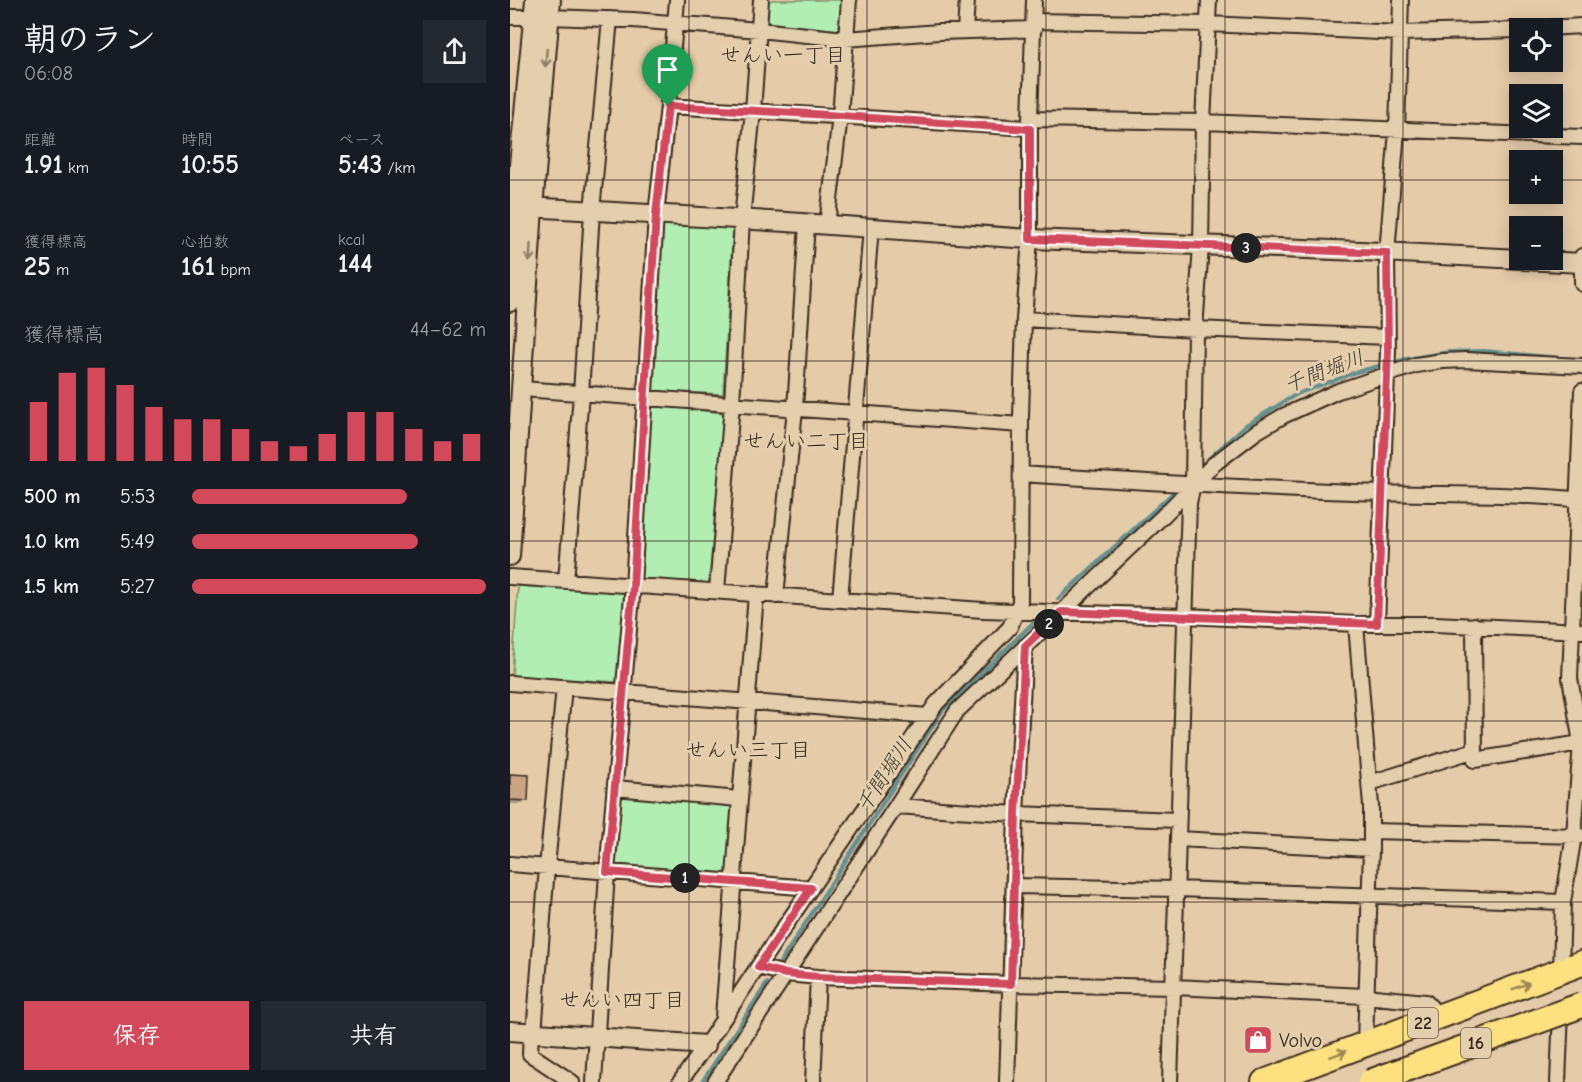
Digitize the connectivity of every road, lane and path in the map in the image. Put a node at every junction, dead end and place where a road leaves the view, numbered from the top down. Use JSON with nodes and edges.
{"nodes":[{"id":1,"x":677,"y":0,"type":"edge"},
{"id":2,"x":761,"y":0,"type":"edge"},
{"id":3,"x":849,"y":0,"type":"edge"},
{"id":4,"x":967,"y":0,"type":"edge"},
{"id":5,"x":1034,"y":0,"type":"edge"},
{"id":6,"x":1209,"y":0,"type":"edge"},
{"id":7,"x":1401,"y":0,"type":"edge"},
{"id":8,"x":542,"y":9,"type":"edge"},
{"id":9,"x":510,"y":17,"type":"edge"},
{"id":10,"x":610,"y":19,"type":"junction"},
{"id":11,"x":675,"y":23,"type":"junction"},
{"id":12,"x":1208,"y":24,"type":"junction"},
{"id":13,"x":1034,"y":25,"type":"junction"},
{"id":14,"x":1582,"y":26,"type":"edge"},
{"id":15,"x":1563,"y":27,"type":"edge"},
{"id":16,"x":759,"y":30,"type":"junction"},
{"id":17,"x":1509,"y":30,"type":"edge"},
{"id":18,"x":965,"y":31,"type":"junction"},
{"id":19,"x":1400,"y":33,"type":"junction"},
{"id":20,"x":845,"y":39,"type":"junction"},
{"id":21,"x":668,"y":106,"type":"junction"},
{"id":22,"x":753,"y":111,"type":"junction"},
{"id":23,"x":840,"y":116,"type":"junction"},
{"id":24,"x":1203,"y":122,"type":"junction"},
{"id":25,"x":1030,"y":124,"type":"junction"},
{"id":26,"x":1397,"y":130,"type":"junction"},
{"id":27,"x":1582,"y":137,"type":"edge"},
{"id":28,"x":520,"y":207,"type":"edge"},
{"id":29,"x":592,"y":211,"type":"junction"},
{"id":30,"x":656,"y":214,"type":"junction"},
{"id":31,"x":742,"y":219,"type":"junction"},
{"id":32,"x":807,"y":223,"type":"junction"},
{"id":33,"x":828,"y":225,"type":"junction"},
{"id":34,"x":871,"y":228,"type":"junction"},
{"id":35,"x":1030,"y":239,"type":"junction"},
{"id":36,"x":1201,"y":246,"type":"junction"},
{"id":37,"x":1387,"y":253,"type":"junction"},
{"id":38,"x":1582,"y":256,"type":"edge"},
{"id":39,"x":1509,"y":258,"type":"edge"},
{"id":40,"x":1563,"y":262,"type":"edge"},
{"id":41,"x":1582,"y":263,"type":"edge"},
{"id":42,"x":1582,"y":284,"type":"edge"},
{"id":43,"x":510,"y":302,"type":"edge"},
{"id":44,"x":1024,"y":319,"type":"junction"},
{"id":45,"x":1195,"y":329,"type":"junction"},
{"id":46,"x":1388,"y":344,"type":"junction"},
{"id":47,"x":1582,"y":366,"type":"edge"},
{"id":48,"x":1387,"y":372,"type":"junction"},
{"id":49,"x":522,"y":389,"type":"junction"},
{"id":50,"x":1582,"y":391,"type":"edge"},
{"id":51,"x":581,"y":394,"type":"junction"},
{"id":52,"x":644,"y":398,"type":"junction"},
{"id":53,"x":732,"y":404,"type":"junction"},
{"id":54,"x":795,"y":409,"type":"junction"},
{"id":55,"x":856,"y":413,"type":"junction"},
{"id":56,"x":1021,"y":424,"type":"junction"},
{"id":57,"x":1021,"y":474,"type":"junction"},
{"id":58,"x":1193,"y":485,"type":"junction"},
{"id":59,"x":1382,"y":493,"type":"junction"},
{"id":60,"x":1580,"y":500,"type":"edge"},
{"id":61,"x":510,"y":556,"type":"edge"},
{"id":62,"x":510,"y":577,"type":"edge"},
{"id":63,"x":566,"y":581,"type":"junction"},
{"id":64,"x":633,"y":586,"type":"junction"},
{"id":65,"x":717,"y":591,"type":"junction"},
{"id":66,"x":756,"y":594,"type":"junction"},
{"id":67,"x":776,"y":596,"type":"junction"},
{"id":68,"x":840,"y":600,"type":"junction"},
{"id":69,"x":1017,"y":611,"type":"junction"},
{"id":70,"x":1061,"y":612,"type":"junction"},
{"id":71,"x":1186,"y":616,"type":"junction"},
{"id":72,"x":1356,"y":624,"type":"junction"},
{"id":73,"x":1377,"y":624,"type":"junction"},
{"id":74,"x":1474,"y":625,"type":"junction"},
{"id":75,"x":1577,"y":630,"type":"edge"},
{"id":76,"x":1025,"y":646,"type":"junction"},
{"id":77,"x":510,"y":683,"type":"edge"},
{"id":78,"x":564,"y":687,"type":"junction"},
{"id":79,"x":625,"y":692,"type":"junction"},
{"id":80,"x":747,"y":701,"type":"junction"},
{"id":81,"x":928,"y":716,"type":"junction"},
{"id":82,"x":1581,"y":743,"type":"edge"},
{"id":83,"x":1474,"y":750,"type":"junction"},
{"id":84,"x":1370,"y":783,"type":"junction"},
{"id":85,"x":615,"y":788,"type":"junction"},
{"id":86,"x":740,"y":799,"type":"junction"},
{"id":87,"x":896,"y":806,"type":"junction"},
{"id":88,"x":1016,"y":814,"type":"junction"},
{"id":89,"x":1178,"y":820,"type":"junction"},
{"id":90,"x":1371,"y":831,"type":"junction"},
{"id":91,"x":1578,"y":836,"type":"edge"},
{"id":92,"x":1178,"y":839,"type":"junction"},
{"id":93,"x":1371,"y":849,"type":"junction"},
{"id":94,"x":510,"y":864,"type":"edge"},
{"id":95,"x":547,"y":867,"type":"junction"},
{"id":96,"x":607,"y":872,"type":"junction"},
{"id":97,"x":733,"y":882,"type":"junction"},
{"id":98,"x":1014,"y":886,"type":"junction"},
{"id":99,"x":811,"y":888,"type":"junction"},
{"id":100,"x":1176,"y":889,"type":"junction"},
{"id":101,"x":1370,"y":895,"type":"junction"},
{"id":102,"x":1563,"y":902,"type":"junction"},
{"id":103,"x":758,"y":967,"type":"junction"},
{"id":104,"x":1571,"y":967,"type":"edge"},
{"id":105,"x":786,"y":974,"type":"junction"},
{"id":106,"x":818,"y":977,"type":"junction"},
{"id":107,"x":1011,"y":984,"type":"junction"},
{"id":108,"x":1174,"y":987,"type":"junction"},
{"id":109,"x":1365,"y":996,"type":"junction"},
{"id":110,"x":1575,"y":1006,"type":"edge"},
{"id":111,"x":1440,"y":1017,"type":"junction"},
{"id":112,"x":723,"y":1020,"type":"junction"},
{"id":113,"x":510,"y":1031,"type":"edge"},
{"id":114,"x":533,"y":1033,"type":"junction"},
{"id":115,"x":597,"y":1037,"type":"junction"},
{"id":116,"x":1365,"y":1044,"type":"junction"},
{"id":117,"x":706,"y":1045,"type":"junction"},
{"id":118,"x":1363,"y":1081,"type":"edge"},
{"id":119,"x":572,"y":1082,"type":"edge"},
{"id":120,"x":594,"y":1082,"type":"edge"},
{"id":121,"x":680,"y":1082,"type":"edge"},
{"id":122,"x":715,"y":1082,"type":"edge"},
{"id":123,"x":813,"y":1082,"type":"edge"},
{"id":124,"x":1007,"y":1082,"type":"edge"},
{"id":125,"x":1170,"y":1082,"type":"edge"},
{"id":126,"x":1264,"y":1082,"type":"edge"},
{"id":127,"x":1558,"y":1082,"type":"edge"}],
"edges":[{"from":1,"to":11,"type":"street"},
{"from":2,"to":16,"type":"street"},
{"from":3,"to":20,"type":"street"},
{"from":4,"to":18,"type":"street"},
{"from":5,"to":13,"type":"street"},
{"from":6,"to":12,"type":"street"},
{"from":7,"to":19,"type":"street"},
{"from":8,"to":9,"type":"street"},
{"from":8,"to":10,"type":"street"},
{"from":8,"to":28,"type":"street"},
{"from":10,"to":11,"type":"street"},
{"from":10,"to":29,"type":"street"},
{"from":11,"to":16,"type":"street"},
{"from":11,"to":21,"type":"street"},
{"from":12,"to":13,"type":"street"},
{"from":12,"to":19,"type":"street"},
{"from":12,"to":24,"type":"street"},
{"from":13,"to":18,"type":"street"},
{"from":13,"to":25,"type":"street"},
{"from":14,"to":15,"type":"street"},
{"from":16,"to":20,"type":"street"},
{"from":16,"to":22,"type":"street"},
{"from":17,"to":19,"type":"street"},
{"from":18,"to":20,"type":"street"},
{"from":19,"to":26,"type":"street"},
{"from":20,"to":23,"type":"street"},
{"from":21,"to":22,"type":"street"},
{"from":21,"to":30,"type":"street"},
{"from":22,"to":23,"type":"street"},
{"from":22,"to":31,"type":"street"},
{"from":23,"to":25,"type":"street"},
{"from":23,"to":33,"type":"street"},
{"from":24,"to":25,"type":"street"},
{"from":24,"to":26,"type":"street"},
{"from":24,"to":36,"type":"street"},
{"from":25,"to":35,"type":"street"},
{"from":26,"to":27,"type":"street"},
{"from":26,"to":37,"type":"street"},
{"from":28,"to":29,"type":"street"},
{"from":28,"to":43,"type":"street"},
{"from":28,"to":49,"type":"street","one_way":true},
{"from":29,"to":30,"type":"street"},
{"from":29,"to":51,"type":"street"},
{"from":30,"to":31,"type":"street"},
{"from":30,"to":52,"type":"street"},
{"from":31,"to":32,"type":"street"},
{"from":31,"to":53,"type":"street"},
{"from":32,"to":33,"type":"street"},
{"from":32,"to":54,"type":"street"},
{"from":33,"to":34,"type":"street"},
{"from":34,"to":35,"type":"street"},
{"from":34,"to":55,"type":"street"},
{"from":35,"to":36,"type":"street"},
{"from":35,"to":44,"type":"street"},
{"from":36,"to":37,"type":"street"},
{"from":36,"to":45,"type":"street"},
{"from":37,"to":39,"type":"street"},
{"from":37,"to":46,"type":"street"},
{"from":38,"to":41,"type":"street"},
{"from":40,"to":41,"type":"street"},
{"from":41,"to":42,"type":"street"},
{"from":44,"to":45,"type":"street"},
{"from":44,"to":56,"type":"street"},
{"from":45,"to":46,"type":"street"},
{"from":45,"to":58,"type":"street"},
{"from":46,"to":48,"type":"street"},
{"from":47,"to":48,"type":"street"},
{"from":48,"to":58,"type":"street"},
{"from":48,"to":59,"type":"street"},
{"from":49,"to":51,"type":"street"},
{"from":49,"to":61,"type":"street"},
{"from":50,"to":60,"type":"street"},
{"from":51,"to":52,"type":"street"},
{"from":51,"to":63,"type":"street"},
{"from":52,"to":53,"type":"street"},
{"from":52,"to":64,"type":"street"},
{"from":53,"to":54,"type":"street"},
{"from":53,"to":65,"type":"street"},
{"from":54,"to":55,"type":"street"},
{"from":54,"to":67,"type":"street"},
{"from":55,"to":56,"type":"street"},
{"from":55,"to":68,"type":"street"},
{"from":56,"to":57,"type":"street"},
{"from":57,"to":58,"type":"street"},
{"from":57,"to":69,"type":"street"},
{"from":58,"to":59,"type":"street"},
{"from":58,"to":70,"type":"street"},
{"from":58,"to":71,"type":"street"},
{"from":59,"to":60,"type":"street"},
{"from":59,"to":73,"type":"street"},
{"from":60,"to":75,"type":"street"},
{"from":62,"to":63,"type":"street"},
{"from":63,"to":64,"type":"street"},
{"from":64,"to":65,"type":"street"},
{"from":64,"to":79,"type":"street"},
{"from":65,"to":66,"type":"street"},
{"from":66,"to":67,"type":"street"},
{"from":66,"to":80,"type":"street"},
{"from":67,"to":68,"type":"street"},
{"from":68,"to":69,"type":"street"},
{"from":69,"to":70,"type":"street"},
{"from":69,"to":81,"type":"street"},
{"from":70,"to":71,"type":"street"},
{"from":70,"to":76,"type":"street"},
{"from":71,"to":72,"type":"street"},
{"from":71,"to":89,"type":"street"},
{"from":72,"to":73,"type":"street"},
{"from":72,"to":84,"type":"street"},
{"from":73,"to":74,"type":"street"},
{"from":74,"to":75,"type":"street"},
{"from":74,"to":83,"type":"street"},
{"from":75,"to":82,"type":"street"},
{"from":76,"to":87,"type":"street"},
{"from":76,"to":88,"type":"street"},
{"from":77,"to":78,"type":"street"},
{"from":78,"to":79,"type":"street"},
{"from":78,"to":95,"type":"street"},
{"from":79,"to":80,"type":"street"},
{"from":79,"to":85,"type":"street"},
{"from":80,"to":81,"type":"street"},
{"from":80,"to":86,"type":"street"},
{"from":81,"to":99,"type":"street"},
{"from":82,"to":83,"type":"street"},
{"from":82,"to":91,"type":"street"},
{"from":83,"to":84,"type":"street"},
{"from":84,"to":90,"type":"street"},
{"from":85,"to":86,"type":"street"},
{"from":85,"to":96,"type":"street"},
{"from":86,"to":97,"type":"street"},
{"from":87,"to":88,"type":"street"},
{"from":87,"to":105,"type":"street"},
{"from":88,"to":89,"type":"street"},
{"from":88,"to":98,"type":"street"},
{"from":89,"to":92,"type":"street"},
{"from":90,"to":91,"type":"street"},
{"from":90,"to":93,"type":"street"},
{"from":91,"to":102,"type":"street"},
{"from":92,"to":93,"type":"street"},
{"from":92,"to":100,"type":"street"},
{"from":93,"to":101,"type":"street"},
{"from":94,"to":95,"type":"street"},
{"from":95,"to":96,"type":"street"},
{"from":95,"to":114,"type":"street"},
{"from":96,"to":97,"type":"street"},
{"from":96,"to":115,"type":"street"},
{"from":97,"to":99,"type":"street"},
{"from":97,"to":112,"type":"street"},
{"from":98,"to":100,"type":"street"},
{"from":98,"to":107,"type":"street"},
{"from":99,"to":103,"type":"street"},
{"from":100,"to":101,"type":"street"},
{"from":100,"to":108,"type":"street"},
{"from":101,"to":102,"type":"street"},
{"from":101,"to":109,"type":"street"},
{"from":102,"to":104,"type":"street"},
{"from":103,"to":105,"type":"street"},
{"from":103,"to":112,"type":"street"},
{"from":111,"to":104,"type":"highway","number":"22","one_way":true},
{"from":105,"to":106,"type":"street"},
{"from":105,"to":122,"type":"street"},
{"from":106,"to":107,"type":"street"},
{"from":106,"to":123,"type":"street"},
{"from":107,"to":108,"type":"street"},
{"from":107,"to":124,"type":"street"},
{"from":108,"to":109,"type":"street"},
{"from":108,"to":125,"type":"street"},
{"from":109,"to":111,"type":"street"},
{"from":109,"to":116,"type":"street"},
{"from":110,"to":118,"type":"highway","number":"16","bridge":true},
{"from":110,"to":127,"type":"street"},
{"from":111,"to":116,"type":"highway","number":"22"},
{"from":112,"to":117,"type":"street"},
{"from":113,"to":114,"type":"street"},
{"from":114,"to":115,"type":"street"},
{"from":114,"to":119,"type":"street"},
{"from":115,"to":117,"type":"street"},
{"from":115,"to":120,"type":"street"},
{"from":126,"to":116,"type":"highway","number":"22","one_way":true},
{"from":117,"to":121,"type":"street"}]}
